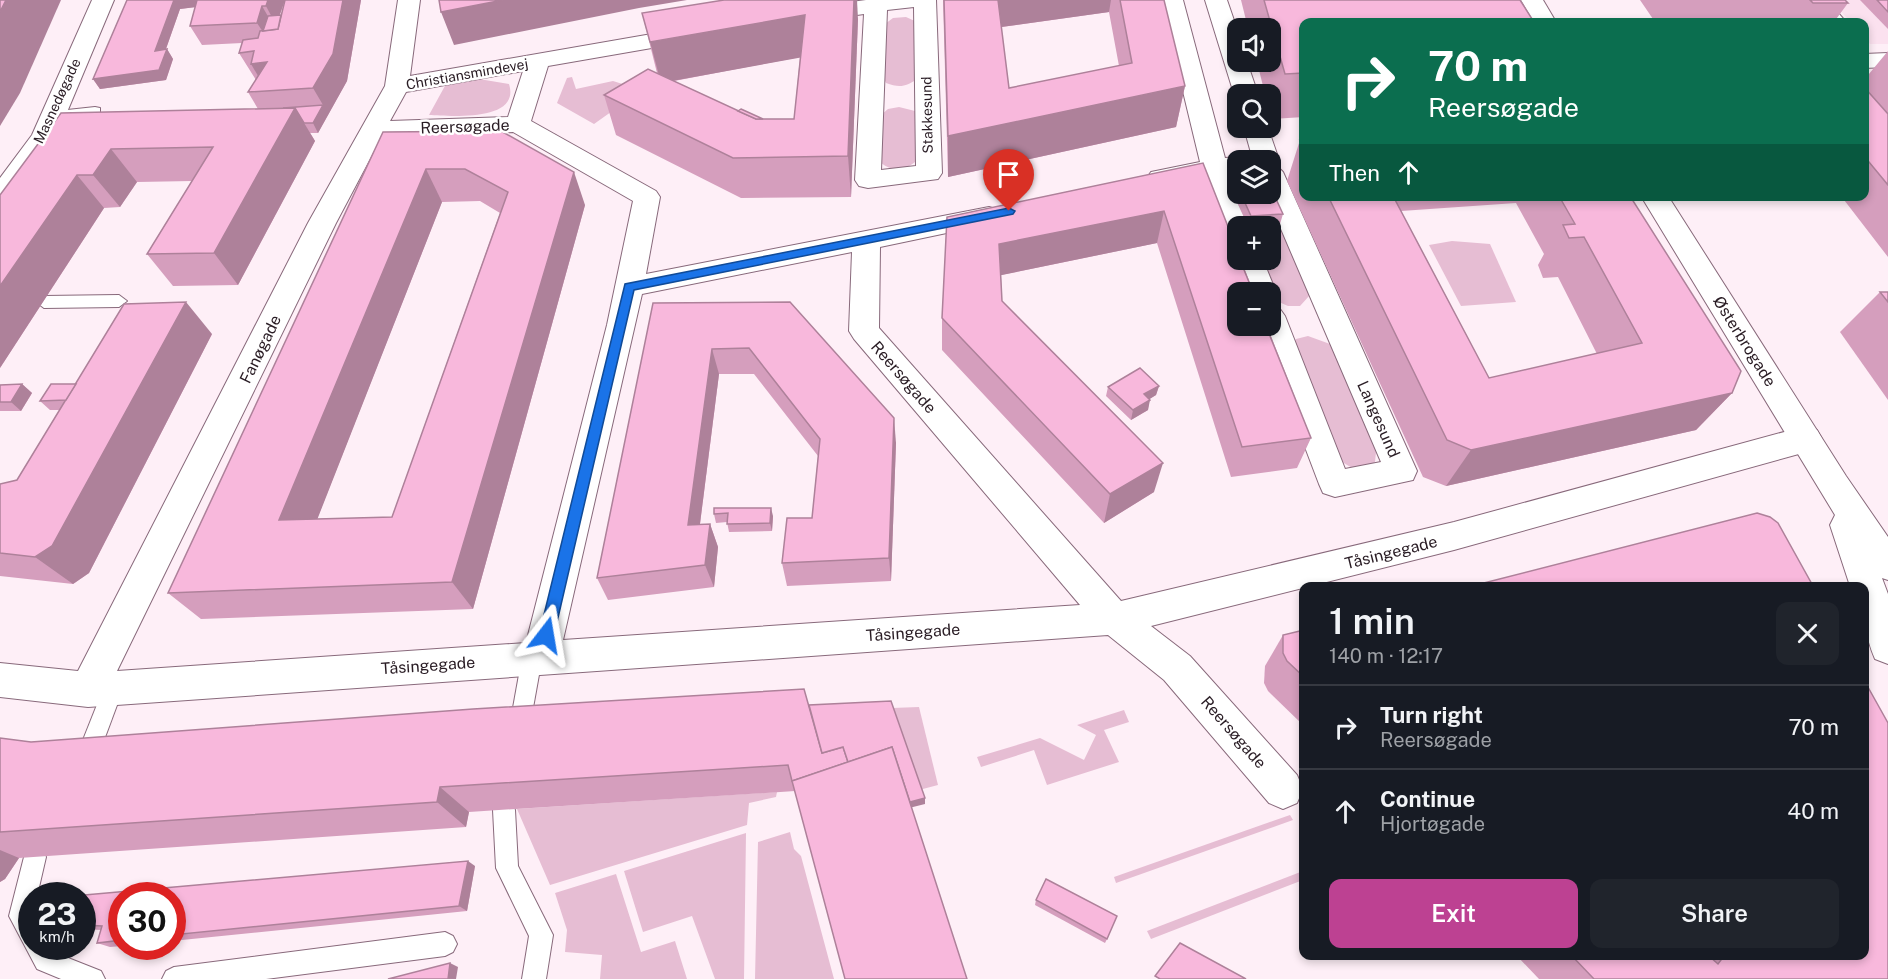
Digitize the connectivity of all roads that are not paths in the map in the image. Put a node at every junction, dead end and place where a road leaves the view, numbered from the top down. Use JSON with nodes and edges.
{"nodes":[{"id":1,"x":103,"y":0,"type":"edge"},
{"id":2,"x":409,"y":0,"type":"edge"},
{"id":3,"x":914,"y":0,"type":"edge"},
{"id":4,"x":925,"y":0,"type":"edge"},
{"id":5,"x":1172,"y":0,"type":"edge"},
{"id":6,"x":1216,"y":0,"type":"edge"},
{"id":7,"x":1532,"y":0,"type":"edge"},
{"id":8,"x":1815,"y":0,"type":"edge"},
{"id":9,"x":876,"y":5,"type":"junction"},
{"id":10,"x":1543,"y":18,"type":"edge"},
{"id":11,"x":1831,"y":18,"type":"edge"},
{"id":12,"x":788,"y":19,"type":"edge"},
{"id":13,"x":708,"y":32,"type":"edge"},
{"id":14,"x":538,"y":62,"type":"junction"},
{"id":15,"x":1243,"y":84,"type":"edge"},
{"id":16,"x":396,"y":86,"type":"junction"},
{"id":17,"x":94,"y":111,"type":"edge"},
{"id":18,"x":53,"y":116,"type":"junction"},
{"id":19,"x":518,"y":124,"type":"junction"},
{"id":20,"x":372,"y":129,"type":"junction"},
{"id":21,"x":1226,"y":166,"type":"edge"},
{"id":22,"x":1281,"y":171,"type":"edge"},
{"id":23,"x":1134,"y":184,"type":"edge"},
{"id":24,"x":0,"y":196,"type":"edge"},
{"id":25,"x":1657,"y":201,"type":"edge"},
{"id":26,"x":1009,"y":211,"type":"edge"},
{"id":27,"x":1236,"y":216,"type":"edge"},
{"id":28,"x":866,"y":241,"type":"junction"},
{"id":29,"x":629,"y":286,"type":"junction"},
{"id":30,"x":119,"y":301,"type":"dead end"},
{"id":31,"x":44,"y":302,"type":"dead end"},
{"id":32,"x":1278,"y":336,"type":"edge"},
{"id":33,"x":1806,"y":440,"type":"junction"},
{"id":34,"x":1834,"y":486,"type":"junction"},
{"id":35,"x":1888,"y":565,"type":"edge"},
{"id":36,"x":1866,"y":582,"type":"edge"},
{"id":37,"x":1869,"y":590,"type":"edge"},
{"id":38,"x":1114,"y":619,"type":"junction"},
{"id":39,"x":1888,"y":647,"type":"edge"},
{"id":40,"x":536,"y":657,"type":"junction"},
{"id":41,"x":0,"y":680,"type":"edge"},
{"id":42,"x":101,"y":690,"type":"junction"},
{"id":43,"x":518,"y":737,"type":"edge"},
{"id":44,"x":83,"y":769,"type":"edge"},
{"id":45,"x":1283,"y":789,"type":"dead end"},
{"id":46,"x":504,"y":810,"type":"edge"},
{"id":47,"x":35,"y":857,"type":"edge"},
{"id":48,"x":29,"y":882,"type":"edge"},
{"id":49,"x":445,"y":944,"type":"dead end"},
{"id":50,"x":45,"y":960,"type":"edge"},
{"id":51,"x":93,"y":979,"type":"edge"},
{"id":52,"x":174,"y":979,"type":"edge"},
{"id":53,"x":534,"y":979,"type":"edge"}],
"edges":[{"from":1,"to":18,"type":"street","name":"Masnedøgade"},
{"from":2,"to":16,"type":"street","name":"Fanøgade"},
{"from":3,"to":9,"type":"street"},
{"from":4,"to":9,"type":"street","name":"Stakkesund"},
{"from":5,"to":21,"type":"street"},
{"from":6,"to":15,"type":"street"},
{"from":7,"to":10,"type":"street"},
{"from":8,"to":11,"type":"street"},
{"from":9,"to":12,"type":"street"},
{"from":13,"to":14,"type":"street","name":"Christiansmindevej"},
{"from":14,"to":16,"type":"street","name":"Christiansmindevej"},
{"from":14,"to":19,"type":"street","name":"Christiansmindevej"},
{"from":16,"to":20,"type":"street","name":"Fanøgade"},
{"from":17,"to":18,"type":"lane"},
{"from":18,"to":24,"type":"street","name":"Masnedøgade"},
{"from":19,"to":20,"type":"street","name":"Reersøgade"},
{"from":19,"to":29,"type":"street","name":"Reersøgade"},
{"from":20,"to":42,"type":"street","name":"Fanøgade"},
{"from":21,"to":23,"type":"street"},
{"from":21,"to":27,"type":"street"},
{"from":22,"to":32,"type":"street","name":"Langesund"},
{"from":25,"to":33,"type":"street","name":"Østerbrogade"},
{"from":26,"to":28,"type":"street"},
{"from":28,"to":29,"type":"street"},
{"from":28,"to":38,"type":"street","name":"Reersøgade"},
{"from":29,"to":40,"type":"street"},
{"from":30,"to":31,"type":"lane"},
{"from":33,"to":34,"type":"street","name":"Østerbrogade"},
{"from":33,"to":38,"type":"street","name":"Tåsingegade"},
{"from":34,"to":35,"type":"street","name":"Østerbrogade"},
{"from":34,"to":36,"type":"street","name":"Østerbrogade"},
{"from":37,"to":39,"type":"street","name":"Østerbrogade"},
{"from":38,"to":40,"type":"street","name":"Tåsingegade"},
{"from":38,"to":45,"type":"street","name":"Reersøgade"},
{"from":40,"to":42,"type":"street","name":"Tåsingegade"},
{"from":40,"to":43,"type":"lane"},
{"from":41,"to":42,"type":"street","name":"Tåsingegade"},
{"from":42,"to":44,"type":"lane"},
{"from":46,"to":53,"type":"lane"},
{"from":47,"to":48,"type":"lane"},
{"from":49,"to":52,"type":"lane"},
{"from":50,"to":51,"type":"lane"}]}
